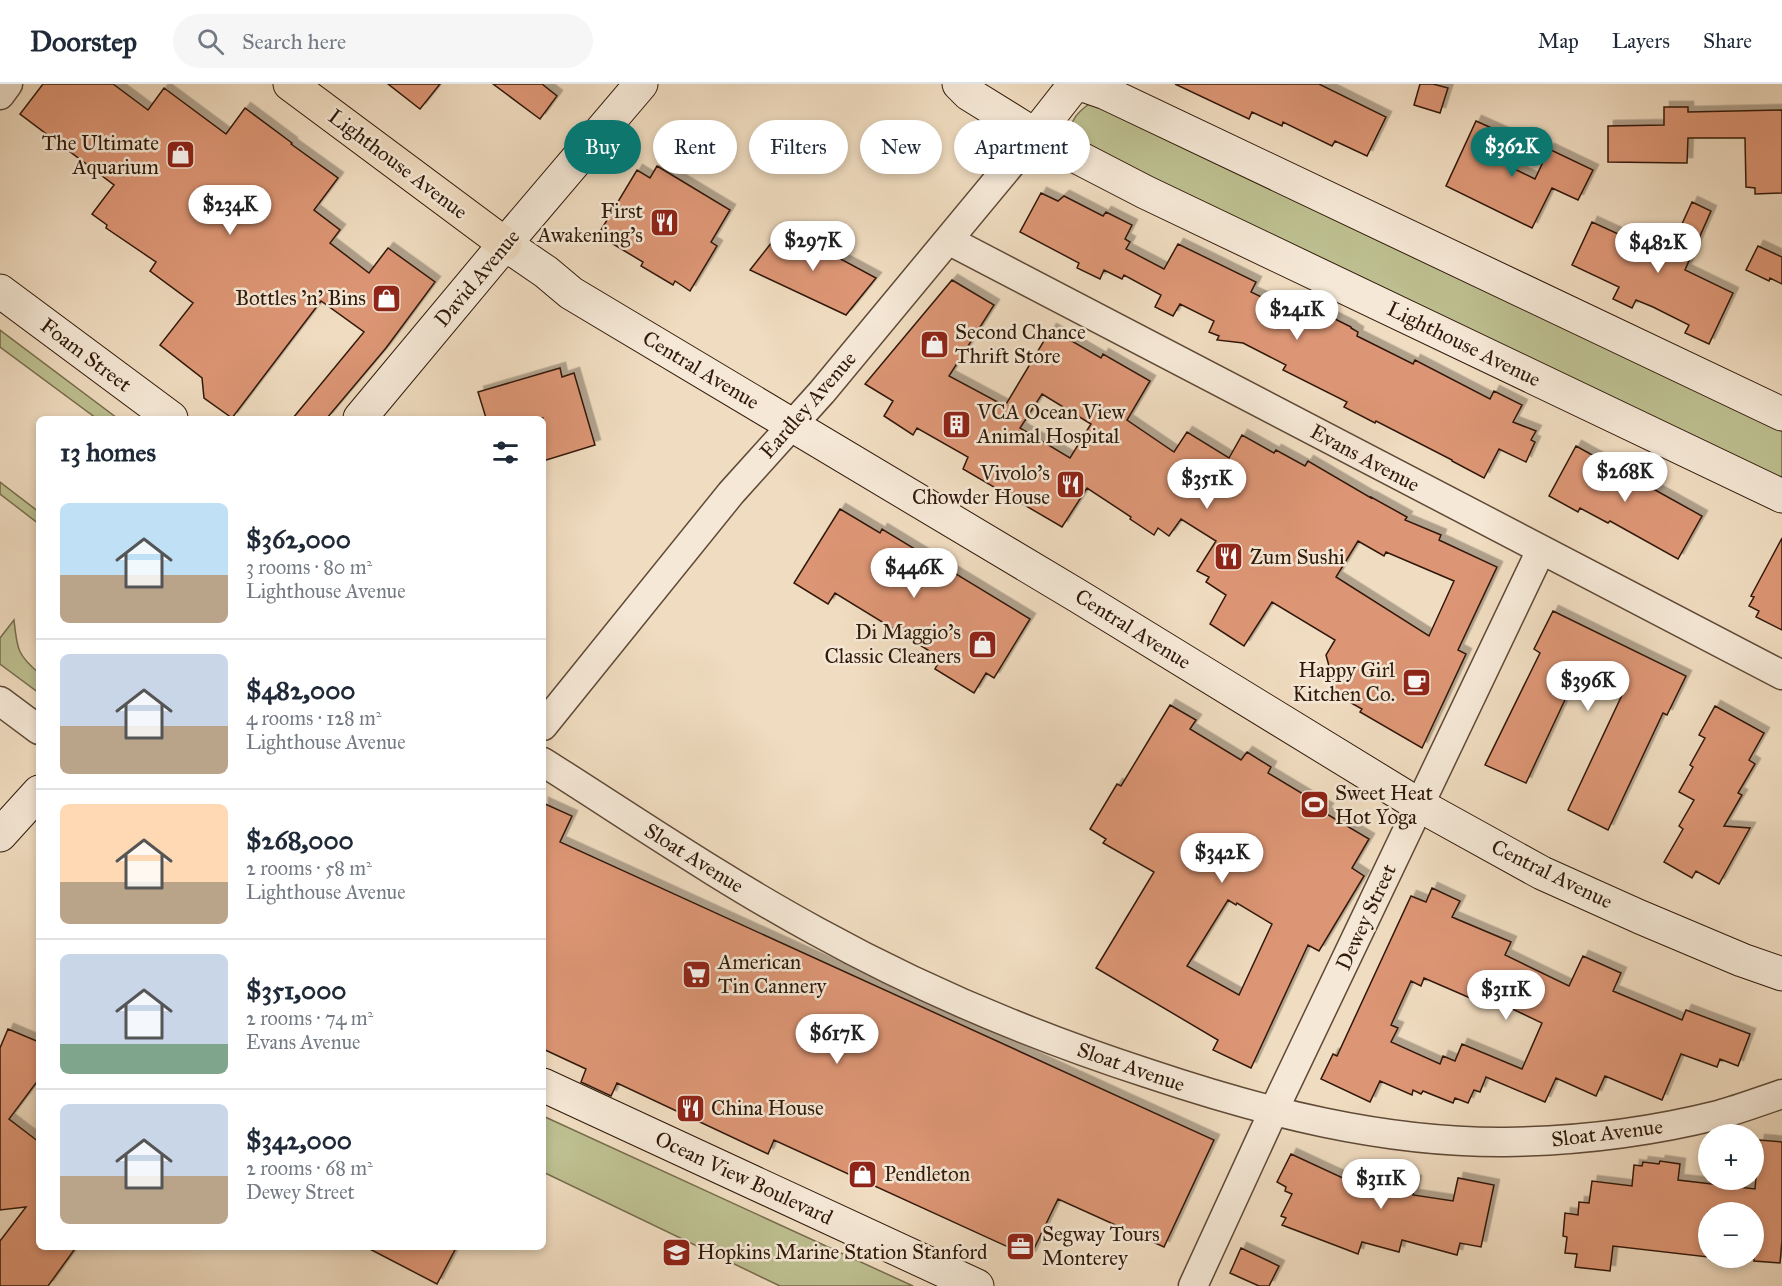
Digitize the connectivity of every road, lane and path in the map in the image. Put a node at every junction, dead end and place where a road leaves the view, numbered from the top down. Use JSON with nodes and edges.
{"nodes":[{"id":1,"x":8,"y":84,"type":"edge"},
{"id":2,"x":290,"y":84,"type":"edge"},
{"id":3,"x":959,"y":84,"type":"edge"},
{"id":4,"x":1075,"y":84,"type":"edge"},
{"id":5,"x":1080,"y":84,"type":"edge"},
{"id":6,"x":640,"y":87,"type":"edge"},
{"id":7,"x":0,"y":95,"type":"edge"},
{"id":8,"x":1011,"y":120,"type":"edge"},
{"id":9,"x":1047,"y":120,"type":"edge"},
{"id":10,"x":1090,"y":164,"type":"edge"},
{"id":11,"x":1003,"y":174,"type":"edge"},
{"id":12,"x":948,"y":240,"type":"junction"},
{"id":13,"x":505,"y":244,"type":"junction"},
{"id":14,"x":0,"y":291,"type":"edge"},
{"id":15,"x":1782,"y":414,"type":"edge"},
{"id":16,"x":168,"y":416,"type":"edge"},
{"id":17,"x":362,"y":416,"type":"edge"},
{"id":18,"x":793,"y":425,"type":"junction"},
{"id":19,"x":1782,"y":496,"type":"edge"},
{"id":20,"x":1541,"y":550,"type":"junction"},
{"id":21,"x":1782,"y":675,"type":"edge"},
{"id":22,"x":0,"y":701,"type":"edge"},
{"id":23,"x":546,"y":722,"type":"edge"},
{"id":24,"x":36,"y":728,"type":"edge"},
{"id":25,"x":546,"y":764,"type":"edge"},
{"id":26,"x":36,"y":795,"type":"edge"},
{"id":27,"x":1419,"y":805,"type":"junction"},
{"id":28,"x":0,"y":836,"type":"edge"},
{"id":29,"x":1782,"y":974,"type":"edge"},
{"id":30,"x":546,"y":1086,"type":"edge"},
{"id":31,"x":1782,"y":1094,"type":"edge"},
{"id":32,"x":1273,"y":1112,"type":"junction"},
{"id":33,"x":977,"y":1286,"type":"edge"},
{"id":34,"x":1193,"y":1286,"type":"edge"}],
"edges":[{"from":1,"to":7,"type":"street"},
{"from":2,"to":13,"type":"main road","name":"Lighthouse Avenue"},
{"from":3,"to":8,"type":"main road","name":"Lighthouse Avenue"},
{"from":4,"to":9,"type":"main road","name":"Eardley Avenue"},
{"from":5,"to":15,"type":"main road"},
{"from":6,"to":13,"type":"main road","name":"David Avenue"},
{"from":10,"to":19,"type":"main road","name":"Lighthouse Avenue"},
{"from":11,"to":12,"type":"street","name":"Eardley Avenue"},
{"from":12,"to":18,"type":"street","name":"Eardley Avenue"},
{"from":12,"to":20,"type":"street","name":"Evans Avenue"},
{"from":13,"to":17,"type":"main road","name":"David Avenue"},
{"from":13,"to":18,"type":"main road","name":"Central Avenue"},
{"from":14,"to":16,"type":"main road","name":"Foam Street"},
{"from":18,"to":23,"type":"street","name":"Eardley Avenue"},
{"from":18,"to":27,"type":"main road","name":"Central Avenue"},
{"from":20,"to":21,"type":"street","name":"Evans Avenue"},
{"from":20,"to":27,"type":"street","name":"Dewey Street"},
{"from":22,"to":24,"type":"street"},
{"from":25,"to":32,"type":"street","name":"Sloat Avenue"},
{"from":26,"to":28,"type":"main road"},
{"from":27,"to":29,"type":"main road","name":"Central Avenue"},
{"from":27,"to":32,"type":"street","name":"Dewey Street"},
{"from":30,"to":33,"type":"main road","name":"Ocean View Boulevard"},
{"from":31,"to":32,"type":"street","name":"Sloat Avenue"},
{"from":32,"to":34,"type":"street","name":"Dewey Street"}]}
